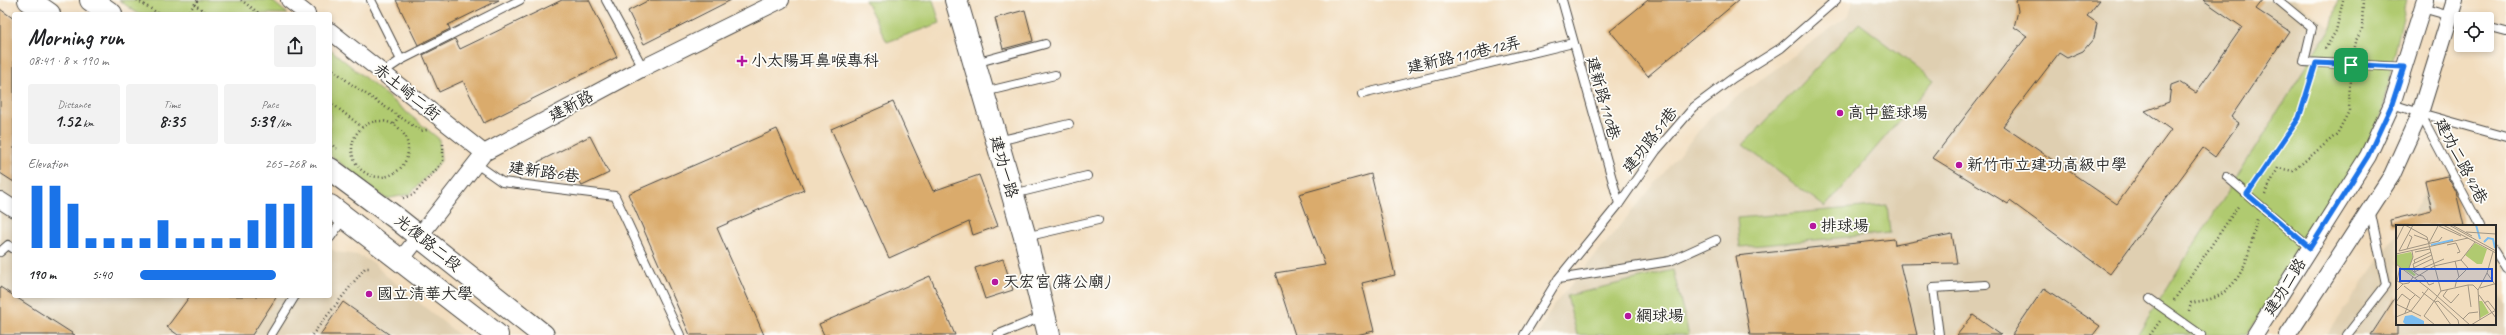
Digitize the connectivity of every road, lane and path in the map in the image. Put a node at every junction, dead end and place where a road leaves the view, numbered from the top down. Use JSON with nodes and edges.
{"nodes":[{"id":1,"x":29,"y":0,"type":"edge"},
{"id":2,"x":91,"y":0,"type":"edge"},
{"id":3,"x":137,"y":0,"type":"edge"},
{"id":4,"x":198,"y":0,"type":"edge"},
{"id":5,"x":241,"y":0,"type":"edge"},
{"id":6,"x":289,"y":0,"type":"edge"},
{"id":7,"x":371,"y":0,"type":"edge"},
{"id":8,"x":520,"y":0,"type":"edge"},
{"id":9,"x":606,"y":0,"type":"edge"},
{"id":10,"x":956,"y":0,"type":"edge"},
{"id":11,"x":1562,"y":0,"type":"edge"},
{"id":12,"x":1836,"y":0,"type":"edge"},
{"id":13,"x":2278,"y":0,"type":"edge"},
{"id":14,"x":2342,"y":0,"type":"edge"},
{"id":15,"x":2363,"y":0,"type":"edge"},
{"id":16,"x":2455,"y":0,"type":"edge"},
{"id":17,"x":777,"y":1,"type":"edge"},
{"id":18,"x":194,"y":4,"type":"junction"},
{"id":19,"x":2423,"y":4,"type":"edge"},
{"id":20,"x":46,"y":12,"type":"edge"},
{"id":21,"x":108,"y":12,"type":"edge"},
{"id":22,"x":156,"y":12,"type":"edge"},
{"id":23,"x":188,"y":12,"type":"edge"},
{"id":24,"x":205,"y":12,"type":"edge"},
{"id":25,"x":257,"y":12,"type":"edge"},
{"id":26,"x":305,"y":12,"type":"edge"},
{"id":27,"x":2456,"y":12,"type":"edge"},
{"id":28,"x":2454,"y":17,"type":"edge"},
{"id":29,"x":2454,"y":23,"type":"edge"},
{"id":30,"x":2494,"y":28,"type":"edge"},
{"id":31,"x":2506,"y":32,"type":"edge"},
{"id":32,"x":332,"y":33,"type":"edge"},
{"id":33,"x":1573,"y":43,"type":"junction"},
{"id":34,"x":1045,"y":44,"type":"dead end"},
{"id":35,"x":401,"y":60,"type":"junction"},
{"id":36,"x":974,"y":63,"type":"junction"},
{"id":37,"x":2316,"y":63,"type":"junction"},
{"id":38,"x":2351,"y":65,"type":"junction"},
{"id":39,"x":2404,"y":67,"type":"junction"},
{"id":40,"x":643,"y":68,"type":"junction"},
{"id":41,"x":332,"y":69,"type":"edge"},
{"id":42,"x":383,"y":72,"type":"junction"},
{"id":43,"x":1055,"y":75,"type":"dead end"},
{"id":44,"x":983,"y":92,"type":"junction"},
{"id":45,"x":1362,"y":94,"type":"dead end"},
{"id":46,"x":332,"y":104,"type":"edge"},
{"id":47,"x":2392,"y":104,"type":"junction"},
{"id":48,"x":2420,"y":113,"type":"junction"},
{"id":49,"x":399,"y":116,"type":"junction"},
{"id":50,"x":394,"y":124,"type":"junction"},
{"id":51,"x":1069,"y":124,"type":"dead end"},
{"id":52,"x":362,"y":127,"type":"junction"},
{"id":53,"x":434,"y":130,"type":"dead end"},
{"id":54,"x":2506,"y":137,"type":"edge"},
{"id":55,"x":443,"y":138,"type":"dead end"},
{"id":56,"x":997,"y":141,"type":"junction"},
{"id":57,"x":332,"y":147,"type":"edge"},
{"id":58,"x":479,"y":158,"type":"junction"},
{"id":59,"x":339,"y":160,"type":"edge"},
{"id":60,"x":360,"y":169,"type":"junction"},
{"id":61,"x":1087,"y":176,"type":"dead end"},
{"id":62,"x":2227,"y":177,"type":"dead end"},
{"id":63,"x":367,"y":181,"type":"dead end"},
{"id":64,"x":1012,"y":194,"type":"junction"},
{"id":65,"x":2247,"y":194,"type":"junction"},
{"id":66,"x":0,"y":200,"type":"edge"},
{"id":67,"x":396,"y":200,"type":"dead end"},
{"id":68,"x":1619,"y":204,"type":"junction"},
{"id":69,"x":2260,"y":205,"type":"junction"},
{"id":70,"x":12,"y":208,"type":"edge"},
{"id":71,"x":2370,"y":209,"type":"junction"},
{"id":72,"x":338,"y":211,"type":"edge"},
{"id":73,"x":1098,"y":220,"type":"dead end"},
{"id":74,"x":2479,"y":225,"type":"edge"},
{"id":75,"x":332,"y":231,"type":"edge"},
{"id":76,"x":1025,"y":237,"type":"junction"},
{"id":77,"x":420,"y":238,"type":"junction"},
{"id":78,"x":1716,"y":240,"type":"dead end"},
{"id":79,"x":12,"y":248,"type":"edge"},
{"id":80,"x":2310,"y":248,"type":"junction"},
{"id":81,"x":0,"y":252,"type":"edge"},
{"id":82,"x":2496,"y":253,"type":"edge"},
{"id":83,"x":400,"y":261,"type":"junction"},
{"id":84,"x":370,"y":268,"type":"dead end"},
{"id":85,"x":2506,"y":269,"type":"edge"},
{"id":86,"x":1558,"y":279,"type":"junction"},
{"id":87,"x":1986,"y":285,"type":"dead end"},
{"id":88,"x":294,"y":298,"type":"edge"},
{"id":89,"x":2150,"y":299,"type":"dead end"},
{"id":90,"x":2167,"y":311,"type":"junction"},
{"id":91,"x":2184,"y":323,"type":"junction"},
{"id":92,"x":1047,"y":325,"type":"edge"},
{"id":93,"x":272,"y":335,"type":"edge"},
{"id":94,"x":312,"y":335,"type":"edge"},
{"id":95,"x":497,"y":335,"type":"edge"},
{"id":96,"x":543,"y":335,"type":"edge"},
{"id":97,"x":680,"y":335,"type":"edge"},
{"id":98,"x":997,"y":335,"type":"edge"},
{"id":99,"x":1524,"y":335,"type":"edge"},
{"id":100,"x":1939,"y":335,"type":"edge"},
{"id":101,"x":2150,"y":335,"type":"edge"},
{"id":102,"x":2201,"y":335,"type":"edge"},
{"id":103,"x":2255,"y":335,"type":"edge"},
{"id":104,"x":2288,"y":335,"type":"edge"},
{"id":105,"x":2347,"y":335,"type":"edge"}],
"edges":[{"from":1,"to":20,"type":"main road"},
{"from":2,"to":21,"type":"main road"},
{"from":3,"to":22,"type":"path"},
{"from":4,"to":18,"type":"path"},
{"from":5,"to":25,"type":"path"},
{"from":6,"to":26,"type":"street"},
{"from":7,"to":35,"type":"lane"},
{"from":8,"to":35,"type":"lane"},
{"from":9,"to":40,"type":"lane"},
{"from":10,"to":36,"type":"main road","name":"建功一路"},
{"from":11,"to":33,"type":"lane","name":"建新路110巷"},
{"from":12,"to":68,"type":"lane","name":"建功路51巷"},
{"from":13,"to":37,"type":"lane"},
{"from":14,"to":37,"type":"path"},
{"from":15,"to":38,"type":"path"},
{"from":16,"to":27,"type":"street","name":"建功二路"},
{"from":17,"to":40,"type":"street","name":"建新路"},
{"from":18,"to":23,"type":"path"},
{"from":18,"to":24,"type":"path"},
{"from":19,"to":28,"type":"lane"},
{"from":19,"to":39,"type":"street","name":"建功二路"},
{"from":29,"to":48,"type":"street","name":"建功二路"},
{"from":30,"to":31,"type":"lane"},
{"from":32,"to":42,"type":"street","name":"赤土崎二街"},
{"from":33,"to":45,"type":"lane","name":"建新路110巷12弄"},
{"from":33,"to":68,"type":"lane","name":"建新路110巷"},
{"from":34,"to":36,"type":"lane"},
{"from":35,"to":42,"type":"lane"},
{"from":36,"to":44,"type":"main road","name":"建功一路"},
{"from":37,"to":38,"type":"lane"},
{"from":37,"to":65,"type":"path"},
{"from":38,"to":39,"type":"lane"},
{"from":38,"to":69,"type":"path"},
{"from":39,"to":47,"type":"street","name":"建功二路"},
{"from":40,"to":58,"type":"street","name":"建新路"},
{"from":41,"to":49,"type":"path"},
{"from":42,"to":58,"type":"street","name":"赤土崎二街"},
{"from":43,"to":44,"type":"lane"},
{"from":44,"to":56,"type":"main road","name":"建功一路"},
{"from":46,"to":52,"type":"path"},
{"from":47,"to":48,"type":"lane","name":"建功二路42巷"},
{"from":47,"to":80,"type":"street","name":"建功二路"},
{"from":48,"to":54,"type":"lane"},
{"from":48,"to":71,"type":"street","name":"建功二路"},
{"from":48,"to":74,"type":"lane","name":"建功二路42巷"},
{"from":49,"to":50,"type":"path"},
{"from":49,"to":53,"type":"path"},
{"from":50,"to":52,"type":"path"},
{"from":50,"to":60,"type":"path"},
{"from":51,"to":56,"type":"lane"},
{"from":52,"to":60,"type":"path"},
{"from":55,"to":67,"type":"path"},
{"from":56,"to":64,"type":"main road","name":"建功一路"},
{"from":57,"to":59,"type":"path"},
{"from":58,"to":77,"type":"street","name":"建新路"},
{"from":58,"to":97,"type":"lane","name":"建新路6巷"},
{"from":59,"to":60,"type":"path"},
{"from":59,"to":77,"type":"main road","name":"光復路二段"},
{"from":60,"to":63,"type":"path"},
{"from":61,"to":64,"type":"lane"},
{"from":62,"to":65,"type":"lane"},
{"from":64,"to":76,"type":"main road","name":"建功一路"},
{"from":65,"to":69,"type":"lane"},
{"from":65,"to":90,"type":"path"},
{"from":66,"to":70,"type":"street"},
{"from":68,"to":86,"type":"lane","name":"建功路51巷"},
{"from":69,"to":80,"type":"lane"},
{"from":69,"to":91,"type":"path"},
{"from":71,"to":104,"type":"street","name":"建功二路"},
{"from":71,"to":105,"type":"lane"},
{"from":72,"to":75,"type":"lane"},
{"from":72,"to":83,"type":"main road","name":"光復路二段"},
{"from":73,"to":76,"type":"lane"},
{"from":76,"to":92,"type":"main road","name":"建功一路"},
{"from":77,"to":83,"type":"street","name":"建新路"},
{"from":77,"to":96,"type":"main road","name":"光復路二段"},
{"from":78,"to":86,"type":"lane"},
{"from":79,"to":81,"type":"lane"},
{"from":80,"to":103,"type":"street","name":"建功二路"},
{"from":82,"to":85,"type":"lane"},
{"from":83,"to":95,"type":"main road","name":"光復路二段"},
{"from":84,"to":94,"type":"path"},
{"from":86,"to":99,"type":"lane","name":"建功路51巷"},
{"from":87,"to":100,"type":"lane"},
{"from":88,"to":93,"type":"lane"},
{"from":89,"to":90,"type":"lane"},
{"from":90,"to":91,"type":"lane"},
{"from":90,"to":101,"type":"path"},
{"from":91,"to":102,"type":"lane"},
{"from":92,"to":98,"type":"lane"}]}
